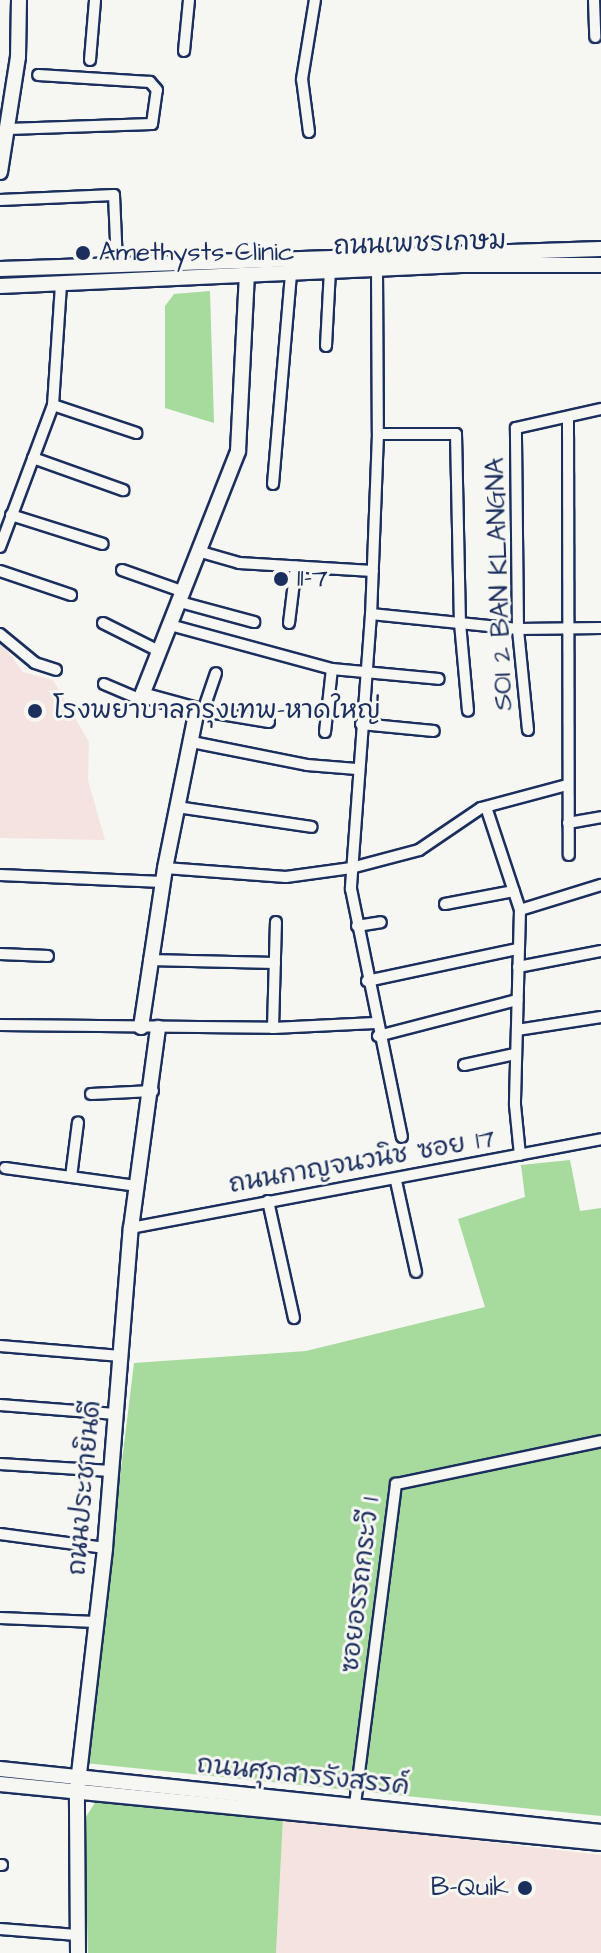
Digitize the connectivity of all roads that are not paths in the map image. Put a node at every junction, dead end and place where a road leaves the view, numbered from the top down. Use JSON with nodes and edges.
{"nodes":[{"id":1,"x":19,"y":0,"type":"edge"},
{"id":2,"x":95,"y":0,"type":"edge"},
{"id":3,"x":189,"y":0,"type":"edge"},
{"id":4,"x":315,"y":0,"type":"edge"},
{"id":5,"x":594,"y":0,"type":"edge"},
{"id":6,"x":595,"y":37,"type":"dead end"},
{"id":7,"x":184,"y":51,"type":"dead end"},
{"id":8,"x":90,"y":60,"type":"dead end"},
{"id":9,"x":38,"y":75,"type":"dead end"},
{"id":10,"x":8,"y":129,"type":"junction"},
{"id":11,"x":309,"y":132,"type":"dead end"},
{"id":12,"x":0,"y":172,"type":"edge"},
{"id":13,"x":0,"y":200,"type":"edge"},
{"id":14,"x":601,"y":249,"type":"edge"},
{"id":15,"x":462,"y":258,"type":"junction"},
{"id":16,"x":117,"y":265,"type":"junction"},
{"id":17,"x":601,"y":265,"type":"edge"},
{"id":18,"x":0,"y":269,"type":"edge"},
{"id":19,"x":377,"y":269,"type":"junction"},
{"id":20,"x":330,"y":270,"type":"junction"},
{"id":21,"x":291,"y":272,"type":"junction"},
{"id":22,"x":247,"y":275,"type":"junction"},
{"id":23,"x":61,"y":283,"type":"junction"},
{"id":24,"x":0,"y":286,"type":"edge"},
{"id":25,"x":326,"y":346,"type":"dead end"},
{"id":26,"x":53,"y":405,"type":"junction"},
{"id":27,"x":601,"y":409,"type":"edge"},
{"id":28,"x":568,"y":417,"type":"junction"},
{"id":29,"x":136,"y":433,"type":"dead end"},
{"id":30,"x":378,"y":434,"type":"junction"},
{"id":31,"x":33,"y":458,"type":"junction"},
{"id":32,"x":273,"y":484,"type":"dead end"},
{"id":33,"x":123,"y":490,"type":"dead end"},
{"id":34,"x":11,"y":515,"type":"junction"},
{"id":35,"x":103,"y":544,"type":"dead end"},
{"id":36,"x":0,"y":547,"type":"edge"},
{"id":37,"x":201,"y":552,"type":"junction"},
{"id":38,"x":296,"y":566,"type":"junction"},
{"id":39,"x":122,"y":570,"type":"dead end"},
{"id":40,"x":0,"y":571,"type":"edge"},
{"id":41,"x":373,"y":571,"type":"junction"},
{"id":42,"x":71,"y":595,"type":"dead end"},
{"id":43,"x":182,"y":597,"type":"junction"},
{"id":44,"x":371,"y":614,"type":"junction"},
{"id":45,"x":254,"y":622,"type":"dead end"},
{"id":46,"x":103,"y":623,"type":"dead end"},
{"id":47,"x":289,"y":623,"type":"dead end"},
{"id":48,"x":460,"y":623,"type":"junction"},
{"id":49,"x":170,"y":625,"type":"junction"},
{"id":50,"x":566,"y":628,"type":"junction"},
{"id":51,"x":601,"y":628,"type":"edge"},
{"id":52,"x":518,"y":629,"type":"junction"},
{"id":53,"x":0,"y":634,"type":"edge"},
{"id":54,"x":159,"y":651,"type":"junction"},
{"id":55,"x":332,"y":669,"type":"junction"},
{"id":56,"x":56,"y":670,"type":"dead end"},
{"id":57,"x":216,"y":673,"type":"dead end"},
{"id":58,"x":365,"y":674,"type":"junction"},
{"id":59,"x":439,"y":679,"type":"dead end"},
{"id":60,"x":104,"y":684,"type":"dead end"},
{"id":61,"x":140,"y":699,"type":"junction"},
{"id":62,"x":200,"y":711,"type":"junction"},
{"id":63,"x":468,"y":711,"type":"dead end"},
{"id":64,"x":269,"y":722,"type":"dead end"},
{"id":65,"x":361,"y":724,"type":"junction"},
{"id":66,"x":528,"y":730,"type":"dead end"},
{"id":67,"x":434,"y":731,"type":"dead end"},
{"id":68,"x":325,"y":732,"type":"dead end"},
{"id":69,"x":192,"y":742,"type":"junction"},
{"id":70,"x":357,"y":769,"type":"junction"},
{"id":71,"x":567,"y":785,"type":"junction"},
{"id":72,"x":177,"y":807,"type":"junction"},
{"id":73,"x":487,"y":810,"type":"junction"},
{"id":74,"x":601,"y":817,"type":"edge"},
{"id":75,"x":568,"y":823,"type":"junction"},
{"id":76,"x":312,"y":827,"type":"dead end"},
{"id":77,"x":569,"y":855,"type":"dead end"},
{"id":78,"x":351,"y":868,"type":"junction"},
{"id":79,"x":0,"y":875,"type":"edge"},
{"id":80,"x":164,"y":875,"type":"junction"},
{"id":81,"x":601,"y":885,"type":"edge"},
{"id":82,"x":514,"y":891,"type":"junction"},
{"id":83,"x":445,"y":904,"type":"dead end"},
{"id":84,"x":520,"y":910,"type":"junction"},
{"id":85,"x":276,"y":922,"type":"dead end"},
{"id":86,"x":381,"y":922,"type":"dead end"},
{"id":87,"x":357,"y":926,"type":"junction"},
{"id":88,"x":518,"y":949,"type":"junction"},
{"id":89,"x":601,"y":951,"type":"edge"},
{"id":90,"x":0,"y":954,"type":"edge"},
{"id":91,"x":48,"y":956,"type":"dead end"},
{"id":92,"x":149,"y":960,"type":"junction"},
{"id":93,"x":275,"y":963,"type":"junction"},
{"id":94,"x":518,"y":967,"type":"junction"},
{"id":95,"x":367,"y":981,"type":"junction"},
{"id":96,"x":517,"y":1000,"type":"junction"},
{"id":97,"x":601,"y":1017,"type":"edge"},
{"id":98,"x":375,"y":1023,"type":"junction"},
{"id":99,"x":0,"y":1025,"type":"edge"},
{"id":100,"x":141,"y":1027,"type":"junction"},
{"id":101,"x":158,"y":1028,"type":"junction"},
{"id":102,"x":273,"y":1028,"type":"junction"},
{"id":103,"x":517,"y":1030,"type":"junction"},
{"id":104,"x":378,"y":1036,"type":"junction"},
{"id":105,"x":515,"y":1054,"type":"junction"},
{"id":106,"x":464,"y":1065,"type":"dead end"},
{"id":107,"x":153,"y":1091,"type":"junction"},
{"id":108,"x":91,"y":1094,"type":"dead end"},
{"id":109,"x":78,"y":1122,"type":"dead end"},
{"id":110,"x":402,"y":1137,"type":"dead end"},
{"id":111,"x":601,"y":1139,"type":"edge"},
{"id":112,"x":520,"y":1155,"type":"junction"},
{"id":113,"x":5,"y":1168,"type":"dead end"},
{"id":114,"x":71,"y":1177,"type":"junction"},
{"id":115,"x":396,"y":1181,"type":"junction"},
{"id":116,"x":136,"y":1186,"type":"junction"},
{"id":117,"x":268,"y":1201,"type":"junction"},
{"id":118,"x":131,"y":1228,"type":"junction"},
{"id":119,"x":416,"y":1272,"type":"dead end"},
{"id":120,"x":294,"y":1318,"type":"dead end"},
{"id":121,"x":0,"y":1346,"type":"edge"},
{"id":122,"x":121,"y":1356,"type":"junction"},
{"id":123,"x":0,"y":1405,"type":"edge"},
{"id":124,"x":116,"y":1414,"type":"junction"},
{"id":125,"x":601,"y":1441,"type":"edge"},
{"id":126,"x":0,"y":1464,"type":"edge"},
{"id":127,"x":111,"y":1471,"type":"junction"},
{"id":128,"x":0,"y":1534,"type":"edge"},
{"id":129,"x":105,"y":1548,"type":"junction"},
{"id":130,"x":0,"y":1618,"type":"edge"},
{"id":131,"x":96,"y":1622,"type":"junction"},
{"id":132,"x":0,"y":1769,"type":"edge"},
{"id":133,"x":0,"y":1784,"type":"edge"},
{"id":134,"x":78,"y":1784,"type":"junction"},
{"id":135,"x":355,"y":1804,"type":"junction"},
{"id":136,"x":601,"y":1832,"type":"edge"},
{"id":137,"x":601,"y":1843,"type":"edge"},
{"id":138,"x":0,"y":1929,"type":"edge"},
{"id":139,"x":77,"y":1935,"type":"junction"},
{"id":140,"x":78,"y":1953,"type":"edge"}],
"edges":[{"from":1,"to":10,"type":"street"},
{"from":2,"to":8,"type":"street"},
{"from":3,"to":7,"type":"street"},
{"from":4,"to":11,"type":"street"},
{"from":5,"to":6,"type":"street"},
{"from":9,"to":10,"type":"street"},
{"from":10,"to":12,"type":"street"},
{"from":13,"to":16,"type":"street"},
{"from":14,"to":15,"type":"street","name":"ถนนเพชรเกษม"},
{"from":15,"to":16,"type":"street","name":"ถนนเพชรเกษม"},
{"from":15,"to":17,"type":"street","name":"ถนนเพชรเกษม"},
{"from":15,"to":19,"type":"street","name":"ถนนเพชรเกษม"},
{"from":16,"to":18,"type":"street","name":"ถนนเพชรเกษม"},
{"from":19,"to":20,"type":"street","name":"ถนนเพชรเกษม"},
{"from":19,"to":30,"type":"street"},
{"from":20,"to":21,"type":"street","name":"ถนนเพชรเกษม"},
{"from":20,"to":25,"type":"street"},
{"from":21,"to":22,"type":"street","name":"ถนนเพชรเกษม"},
{"from":21,"to":32,"type":"street"},
{"from":22,"to":23,"type":"street","name":"ถนนเพชรเกษม"},
{"from":22,"to":37,"type":"street"},
{"from":23,"to":24,"type":"street","name":"ถนนเพชรเกษม"},
{"from":23,"to":26,"type":"street"},
{"from":26,"to":29,"type":"street"},
{"from":26,"to":31,"type":"street"},
{"from":27,"to":28,"type":"street","name":"SOI 2 BAN KLANGNA"},
{"from":28,"to":50,"type":"street"},
{"from":28,"to":52,"type":"street","name":"SOI 2 BAN KLANGNA"},
{"from":30,"to":41,"type":"street"},
{"from":30,"to":48,"type":"street"},
{"from":31,"to":33,"type":"street"},
{"from":31,"to":34,"type":"street"},
{"from":34,"to":35,"type":"street"},
{"from":34,"to":36,"type":"street"},
{"from":37,"to":38,"type":"street"},
{"from":37,"to":43,"type":"street"},
{"from":38,"to":41,"type":"street"},
{"from":38,"to":47,"type":"street"},
{"from":39,"to":43,"type":"street"},
{"from":40,"to":42,"type":"street"},
{"from":41,"to":44,"type":"street"},
{"from":43,"to":45,"type":"street"},
{"from":43,"to":49,"type":"street"},
{"from":44,"to":48,"type":"street"},
{"from":44,"to":58,"type":"street"},
{"from":46,"to":54,"type":"street"},
{"from":48,"to":52,"type":"street"},
{"from":48,"to":63,"type":"street"},
{"from":49,"to":54,"type":"street"},
{"from":49,"to":55,"type":"street"},
{"from":50,"to":51,"type":"street"},
{"from":50,"to":52,"type":"street"},
{"from":50,"to":71,"type":"street"},
{"from":52,"to":66,"type":"street","name":"SOI 2 BAN KLANGNA"},
{"from":53,"to":56,"type":"street"},
{"from":54,"to":61,"type":"street"},
{"from":55,"to":58,"type":"street"},
{"from":55,"to":68,"type":"street"},
{"from":57,"to":62,"type":"street"},
{"from":58,"to":59,"type":"street"},
{"from":58,"to":65,"type":"street"},
{"from":60,"to":61,"type":"street"},
{"from":61,"to":62,"type":"street"},
{"from":62,"to":64,"type":"street"},
{"from":62,"to":69,"type":"street"},
{"from":65,"to":67,"type":"street"},
{"from":65,"to":70,"type":"street"},
{"from":69,"to":70,"type":"street"},
{"from":69,"to":72,"type":"street"},
{"from":70,"to":78,"type":"street"},
{"from":71,"to":73,"type":"street"},
{"from":71,"to":75,"type":"street"},
{"from":72,"to":76,"type":"street"},
{"from":72,"to":80,"type":"street"},
{"from":73,"to":78,"type":"street"},
{"from":73,"to":82,"type":"street"},
{"from":74,"to":75,"type":"street"},
{"from":75,"to":77,"type":"street"},
{"from":78,"to":80,"type":"street"},
{"from":78,"to":87,"type":"street"},
{"from":79,"to":80,"type":"street"},
{"from":80,"to":92,"type":"street"},
{"from":81,"to":84,"type":"street"},
{"from":82,"to":83,"type":"street"},
{"from":82,"to":84,"type":"street"},
{"from":84,"to":88,"type":"street"},
{"from":85,"to":93,"type":"street"},
{"from":86,"to":87,"type":"street"},
{"from":87,"to":95,"type":"street"},
{"from":88,"to":94,"type":"street"},
{"from":88,"to":95,"type":"street"},
{"from":89,"to":94,"type":"street"},
{"from":90,"to":91,"type":"street"},
{"from":92,"to":93,"type":"street"},
{"from":92,"to":100,"type":"street"},
{"from":93,"to":102,"type":"street"},
{"from":94,"to":96,"type":"street"},
{"from":95,"to":98,"type":"street"},
{"from":96,"to":103,"type":"street"},
{"from":96,"to":104,"type":"street"},
{"from":97,"to":103,"type":"street"},
{"from":98,"to":102,"type":"street"},
{"from":98,"to":104,"type":"street"},
{"from":99,"to":100,"type":"street"},
{"from":100,"to":101,"type":"street"},
{"from":101,"to":102,"type":"street"},
{"from":101,"to":107,"type":"street","name":"ถนนประชายินดี"},
{"from":103,"to":105,"type":"street"},
{"from":104,"to":110,"type":"street"},
{"from":105,"to":106,"type":"street"},
{"from":105,"to":112,"type":"street"},
{"from":107,"to":108,"type":"street"},
{"from":107,"to":116,"type":"street","name":"ถนนประชายินดี"},
{"from":109,"to":114,"type":"street"},
{"from":111,"to":112,"type":"street","name":"ถนนกาญจนวนิช ซอย 17"},
{"from":112,"to":115,"type":"street","name":"ถนนกาญจนวนิช ซอย 17"},
{"from":113,"to":114,"type":"street"},
{"from":114,"to":116,"type":"street"},
{"from":115,"to":117,"type":"street","name":"ถนนกาญจนวนิช ซอย 17"},
{"from":115,"to":119,"type":"street"},
{"from":116,"to":118,"type":"street","name":"ถนนประชายินดี"},
{"from":117,"to":118,"type":"street","name":"ถนนกาญจนวนิช ซอย 17"},
{"from":117,"to":120,"type":"street"},
{"from":118,"to":122,"type":"street","name":"ถนนประชายินดี"},
{"from":121,"to":122,"type":"street"},
{"from":122,"to":124,"type":"street","name":"ถนนประชายินดี"},
{"from":123,"to":124,"type":"street"},
{"from":124,"to":127,"type":"street","name":"ถนนประชายินดี"},
{"from":125,"to":135,"type":"street","name":"ซอยอรรถกระวี 1"},
{"from":126,"to":127,"type":"street"},
{"from":127,"to":129,"type":"street","name":"ถนนประชายินดี"},
{"from":128,"to":129,"type":"street"},
{"from":129,"to":131,"type":"street","name":"ถนนประชายินดี"},
{"from":130,"to":131,"type":"street"},
{"from":131,"to":134,"type":"street","name":"ถนนประชายินดี"},
{"from":132,"to":134,"type":"street","name":"ถนนศุภสารรังสรรค์"},
{"from":133,"to":134,"type":"street","name":"ถนนศุภสารรังสรรค์"},
{"from":134,"to":135,"type":"street","name":"ถนนศุภสารรังสรรค์"},
{"from":134,"to":137,"type":"street","name":"ถนนศุภสารรังสรรค์"},
{"from":134,"to":139,"type":"street","name":"ถนนประชายินดี"},
{"from":135,"to":136,"type":"street","name":"ถนนศุภสารรังสรรค์"},
{"from":138,"to":139,"type":"street"},
{"from":139,"to":140,"type":"street","name":"ถนนประชายินดี"}]}
